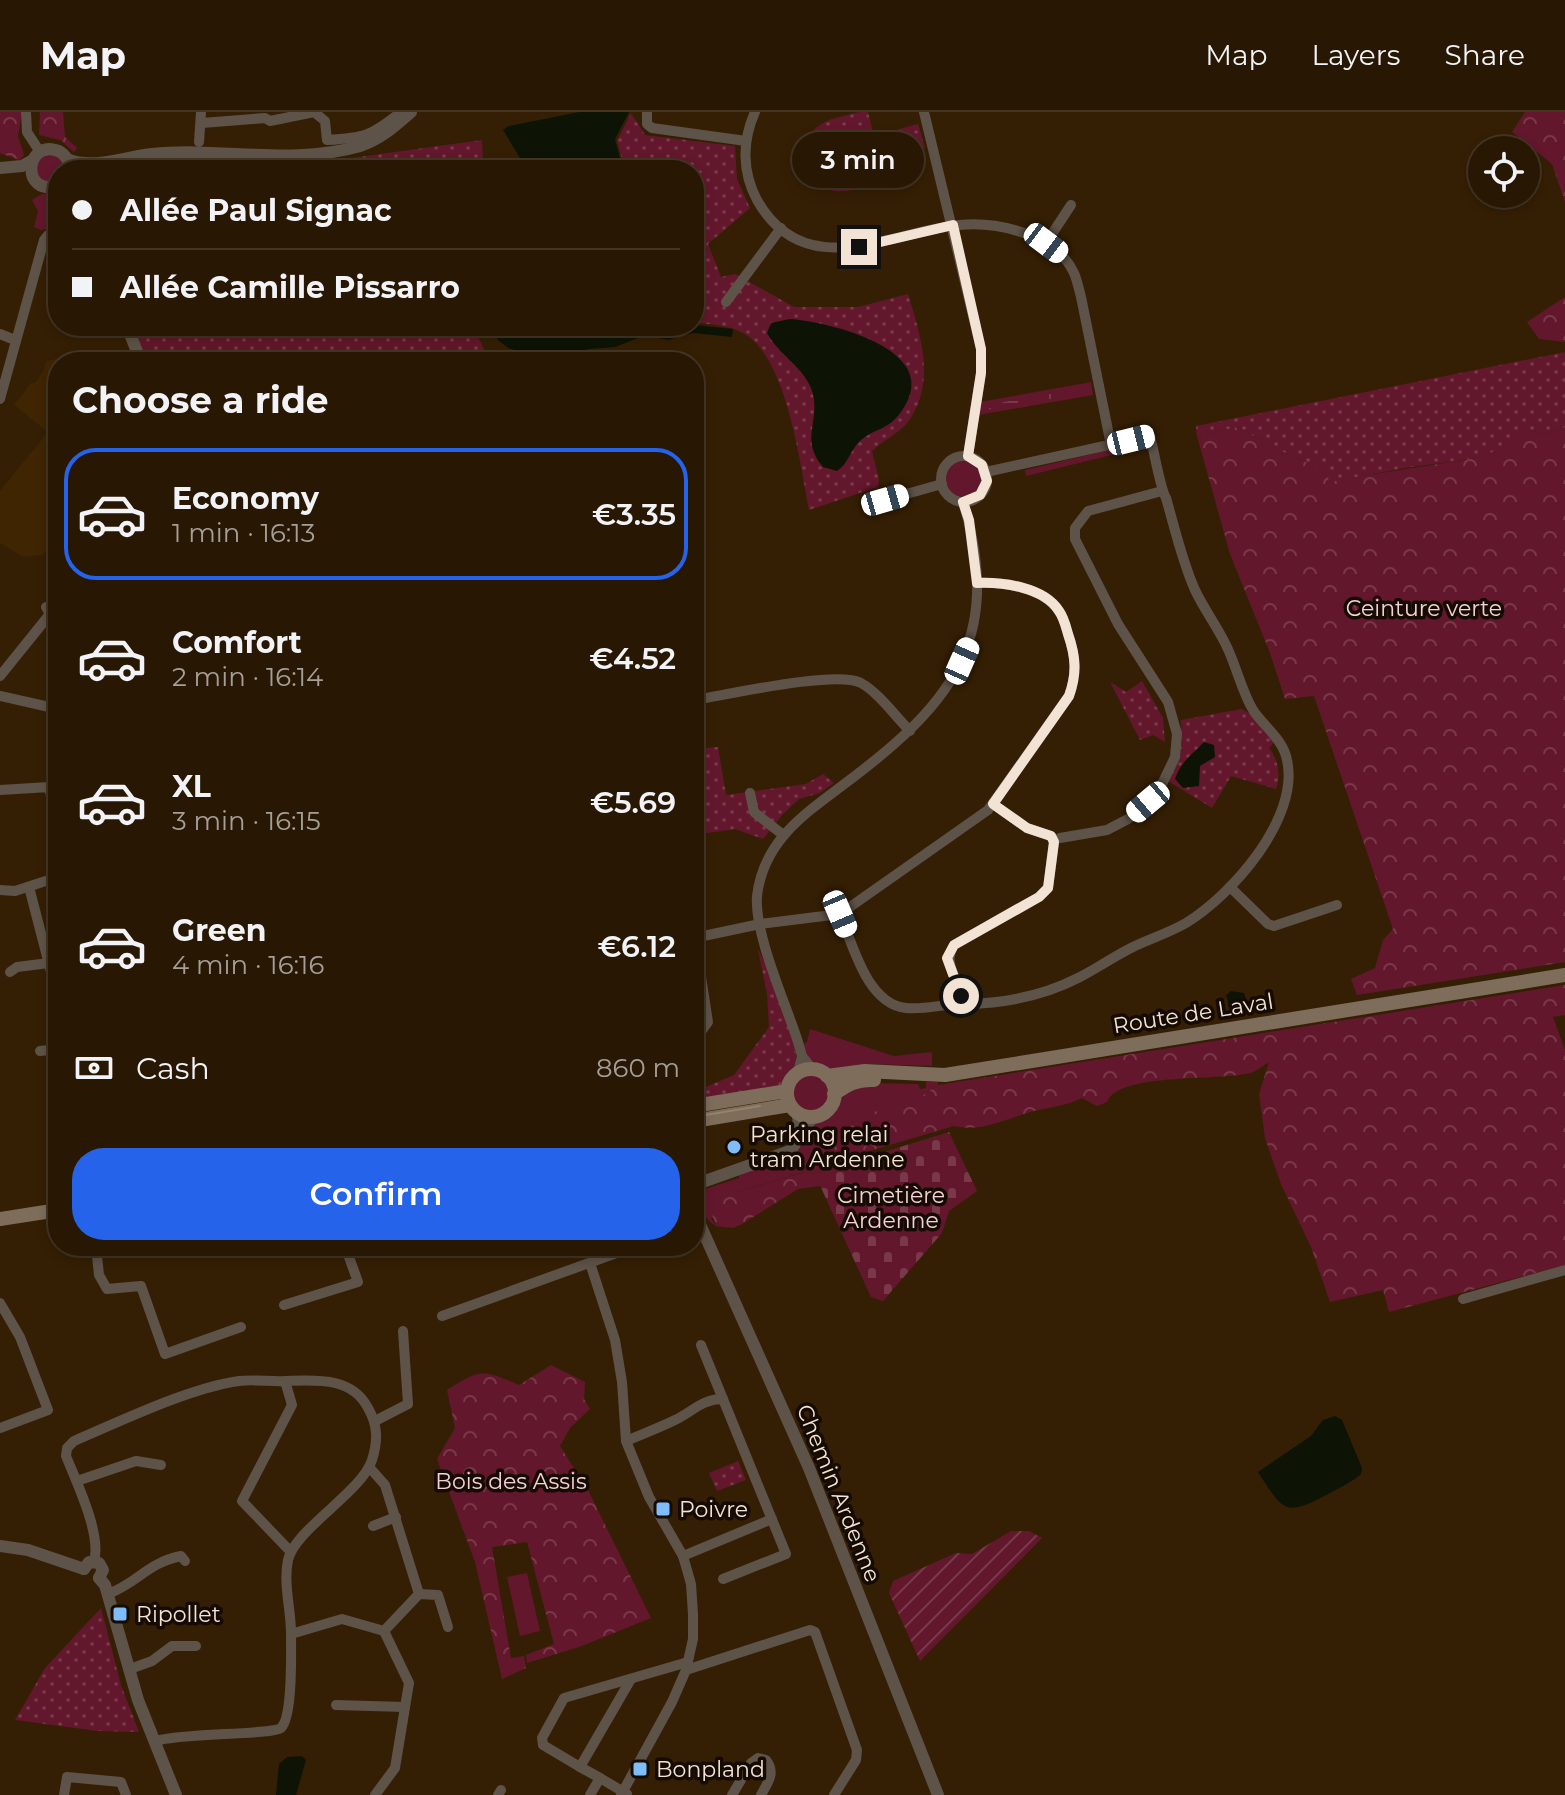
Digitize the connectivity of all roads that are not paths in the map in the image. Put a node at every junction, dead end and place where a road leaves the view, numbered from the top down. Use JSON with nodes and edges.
{"nodes":[{"id":1,"x":26,"y":112,"type":"edge"},
{"id":2,"x":401,"y":112,"type":"edge"},
{"id":3,"x":411,"y":112,"type":"edge"},
{"id":4,"x":647,"y":112,"type":"edge"},
{"id":5,"x":755,"y":112,"type":"edge"},
{"id":6,"x":924,"y":112,"type":"edge"},
{"id":7,"x":236,"y":116,"type":"edge"},
{"id":8,"x":201,"y":118,"type":"edge"},
{"id":9,"x":746,"y":141,"type":"junction"},
{"id":10,"x":199,"y":142,"type":"dead end"},
{"id":11,"x":36,"y":156,"type":"junction"},
{"id":12,"x":64,"y":160,"type":"edge"},
{"id":13,"x":130,"y":160,"type":"edge"},
{"id":14,"x":5,"y":168,"type":"edge"},
{"id":15,"x":33,"y":177,"type":"junction"},
{"id":16,"x":48,"y":187,"type":"edge"},
{"id":17,"x":1071,"y":205,"type":"dead end"},
{"id":18,"x":953,"y":225,"type":"junction"},
{"id":19,"x":781,"y":228,"type":"junction"},
{"id":20,"x":48,"y":235,"type":"edge"},
{"id":21,"x":1046,"y":243,"type":"junction"},
{"id":22,"x":726,"y":302,"type":"dead end"},
{"id":23,"x":0,"y":334,"type":"edge"},
{"id":24,"x":15,"y":340,"type":"junction"},
{"id":25,"x":0,"y":399,"type":"edge"},
{"id":26,"x":1111,"y":445,"type":"junction"},
{"id":27,"x":968,"y":456,"type":"junction"},
{"id":28,"x":986,"y":472,"type":"junction"},
{"id":29,"x":938,"y":485,"type":"junction"},
{"id":30,"x":1162,"y":491,"type":"junction"},
{"id":31,"x":875,"y":497,"type":"dead end"},
{"id":32,"x":963,"y":502,"type":"junction"},
{"id":33,"x":977,"y":583,"type":"junction"},
{"id":34,"x":46,"y":607,"type":"dead end"},
{"id":35,"x":48,"y":610,"type":"edge"},
{"id":36,"x":48,"y":616,"type":"edge"},
{"id":37,"x":0,"y":676,"type":"edge"},
{"id":38,"x":0,"y":696,"type":"edge"},
{"id":39,"x":704,"y":698,"type":"edge"},
{"id":40,"x":48,"y":707,"type":"edge"},
{"id":41,"x":910,"y":731,"type":"junction"},
{"id":42,"x":48,"y":787,"type":"edge"},
{"id":43,"x":0,"y":790,"type":"edge"},
{"id":44,"x":750,"y":793,"type":"dead end"},
{"id":45,"x":993,"y":804,"type":"junction"},
{"id":46,"x":782,"y":834,"type":"junction"},
{"id":47,"x":1055,"y":839,"type":"junction"},
{"id":48,"x":48,"y":880,"type":"edge"},
{"id":49,"x":29,"y":887,"type":"junction"},
{"id":50,"x":1230,"y":887,"type":"junction"},
{"id":51,"x":0,"y":890,"type":"edge"},
{"id":52,"x":1337,"y":905,"type":"dead end"},
{"id":53,"x":840,"y":914,"type":"junction"},
{"id":54,"x":760,"y":924,"type":"junction"},
{"id":55,"x":704,"y":936,"type":"edge"},
{"id":56,"x":48,"y":959,"type":"edge"},
{"id":57,"x":48,"y":963,"type":"edge"},
{"id":58,"x":10,"y":972,"type":"dead end"},
{"id":59,"x":1565,"y":975,"type":"edge"},
{"id":60,"x":704,"y":998,"type":"edge"},
{"id":61,"x":961,"y":1001,"type":"junction"},
{"id":62,"x":704,"y":1027,"type":"edge"},
{"id":63,"x":48,"y":1050,"type":"edge"},
{"id":64,"x":40,"y":1051,"type":"dead end"},
{"id":65,"x":813,"y":1073,"type":"junction"},
{"id":66,"x":945,"y":1075,"type":"junction"},
{"id":67,"x":834,"y":1094,"type":"junction"},
{"id":68,"x":704,"y":1106,"type":"edge"},
{"id":69,"x":797,"y":1107,"type":"junction"},
{"id":70,"x":704,"y":1120,"type":"edge"},
{"id":71,"x":704,"y":1181,"type":"edge"},
{"id":72,"x":48,"y":1212,"type":"edge"},
{"id":73,"x":0,"y":1219,"type":"edge"},
{"id":74,"x":48,"y":1220,"type":"edge"},
{"id":75,"x":0,"y":1227,"type":"edge"},
{"id":76,"x":704,"y":1237,"type":"edge"},
{"id":77,"x":97,"y":1256,"type":"edge"},
{"id":78,"x":349,"y":1256,"type":"edge"},
{"id":79,"x":609,"y":1256,"type":"edge"},
{"id":80,"x":590,"y":1263,"type":"junction"},
{"id":81,"x":1565,"y":1270,"type":"edge"},
{"id":82,"x":1463,"y":1299,"type":"dead end"},
{"id":83,"x":0,"y":1303,"type":"edge"},
{"id":84,"x":284,"y":1305,"type":"dead end"},
{"id":85,"x":442,"y":1316,"type":"dead end"},
{"id":86,"x":241,"y":1327,"type":"dead end"},
{"id":87,"x":403,"y":1331,"type":"dead end"},
{"id":88,"x":701,"y":1345,"type":"dead end"},
{"id":89,"x":285,"y":1381,"type":"junction"},
{"id":90,"x":723,"y":1399,"type":"junction"},
{"id":91,"x":375,"y":1421,"type":"junction"},
{"id":92,"x":0,"y":1428,"type":"edge"},
{"id":93,"x":626,"y":1441,"type":"junction"},
{"id":94,"x":161,"y":1465,"type":"dead end"},
{"id":95,"x":370,"y":1468,"type":"junction"},
{"id":96,"x":77,"y":1481,"type":"junction"},
{"id":97,"x":396,"y":1517,"type":"junction"},
{"id":98,"x":772,"y":1519,"type":"junction"},
{"id":99,"x":373,"y":1526,"type":"dead end"},
{"id":100,"x":0,"y":1546,"type":"edge"},
{"id":101,"x":290,"y":1551,"type":"junction"},
{"id":102,"x":683,"y":1556,"type":"junction"},
{"id":103,"x":185,"y":1561,"type":"dead end"},
{"id":104,"x":89,"y":1565,"type":"junction"},
{"id":105,"x":723,"y":1579,"type":"dead end"},
{"id":106,"x":108,"y":1594,"type":"junction"},
{"id":107,"x":419,"y":1594,"type":"junction"},
{"id":108,"x":448,"y":1627,"type":"dead end"},
{"id":109,"x":384,"y":1631,"type":"junction"},
{"id":110,"x":291,"y":1634,"type":"junction"},
{"id":111,"x":196,"y":1646,"type":"dead end"},
{"id":112,"x":687,"y":1666,"type":"junction"},
{"id":113,"x":130,"y":1669,"type":"junction"},
{"id":114,"x":631,"y":1679,"type":"junction"},
{"id":115,"x":336,"y":1705,"type":"dead end"},
{"id":116,"x":405,"y":1707,"type":"junction"},
{"id":117,"x":156,"y":1741,"type":"junction"},
{"id":118,"x":580,"y":1767,"type":"junction"},
{"id":119,"x":600,"y":1778,"type":"junction"},
{"id":120,"x":621,"y":1793,"type":"edge"},
{"id":121,"x":64,"y":1795,"type":"edge"},
{"id":122,"x":126,"y":1795,"type":"edge"},
{"id":123,"x":176,"y":1795,"type":"edge"},
{"id":124,"x":375,"y":1795,"type":"edge"},
{"id":125,"x":590,"y":1795,"type":"edge"},
{"id":126,"x":732,"y":1795,"type":"edge"},
{"id":127,"x":761,"y":1795,"type":"edge"},
{"id":128,"x":834,"y":1795,"type":"edge"},
{"id":129,"x":938,"y":1795,"type":"edge"}],
"edges":[{"from":1,"to":11,"type":"street"},
{"from":2,"to":7,"type":"street"},
{"from":3,"to":13,"type":"street"},
{"from":4,"to":9,"type":"street"},
{"from":5,"to":9,"type":"street"},
{"from":6,"to":18,"type":"street"},
{"from":7,"to":8,"type":"street"},
{"from":8,"to":10,"type":"street"},
{"from":9,"to":19,"type":"street"},
{"from":11,"to":12,"type":"street"},
{"from":11,"to":14,"type":"street"},
{"from":11,"to":15,"type":"street"},
{"from":14,"to":15,"type":"street"},
{"from":15,"to":16,"type":"street"},
{"from":17,"to":21,"type":"street"},
{"from":18,"to":19,"type":"street"},
{"from":18,"to":21,"type":"street"},
{"from":18,"to":27,"type":"street"},
{"from":19,"to":22,"type":"street"},
{"from":20,"to":24,"type":"street"},
{"from":21,"to":26,"type":"street"},
{"from":23,"to":24,"type":"street"},
{"from":24,"to":25,"type":"street"},
{"from":26,"to":28,"type":"street"},
{"from":26,"to":30,"type":"street"},
{"from":27,"to":28,"type":"street"},
{"from":27,"to":29,"type":"street"},
{"from":28,"to":32,"type":"street"},
{"from":29,"to":31,"type":"street"},
{"from":29,"to":32,"type":"street"},
{"from":30,"to":47,"type":"street"},
{"from":30,"to":50,"type":"street"},
{"from":32,"to":33,"type":"street"},
{"from":33,"to":41,"type":"street"},
{"from":33,"to":45,"type":"street"},
{"from":34,"to":35,"type":"street"},
{"from":36,"to":37,"type":"street"},
{"from":38,"to":40,"type":"street"},
{"from":39,"to":41,"type":"street"},
{"from":41,"to":46,"type":"street"},
{"from":42,"to":43,"type":"street"},
{"from":44,"to":46,"type":"street"},
{"from":45,"to":47,"type":"street"},
{"from":45,"to":53,"type":"street"},
{"from":46,"to":54,"type":"street"},
{"from":47,"to":61,"type":"street"},
{"from":48,"to":49,"type":"street"},
{"from":49,"to":51,"type":"street"},
{"from":49,"to":56,"type":"street"},
{"from":50,"to":52,"type":"street"},
{"from":50,"to":61,"type":"street"},
{"from":53,"to":54,"type":"street"},
{"from":53,"to":61,"type":"street"},
{"from":54,"to":55,"type":"street"},
{"from":54,"to":65,"type":"street"},
{"from":57,"to":58,"type":"street"},
{"from":59,"to":66,"type":"main road","name":"Route de Laval"},
{"from":60,"to":62,"type":"street"},
{"from":63,"to":64,"type":"street"},
{"from":65,"to":66,"type":"main road","name":"Route de Laval"},
{"from":65,"to":67,"type":"main road"},
{"from":65,"to":69,"type":"main road"},
{"from":66,"to":67,"type":"main road"},
{"from":67,"to":69,"type":"main road"},
{"from":68,"to":69,"type":"main road"},
{"from":69,"to":70,"type":"main road"},
{"from":69,"to":71,"type":"street"},
{"from":72,"to":73,"type":"main road"},
{"from":74,"to":75,"type":"main road"},
{"from":76,"to":129,"type":"street","name":"Chemin Ardenne"},
{"from":77,"to":86,"type":"street"},
{"from":78,"to":84,"type":"street"},
{"from":79,"to":80,"type":"street"},
{"from":80,"to":85,"type":"street"},
{"from":80,"to":93,"type":"street"},
{"from":81,"to":82,"type":"street"},
{"from":83,"to":92,"type":"street"},
{"from":87,"to":91,"type":"street"},
{"from":88,"to":90,"type":"street"},
{"from":89,"to":91,"type":"street"},
{"from":89,"to":96,"type":"street"},
{"from":89,"to":101,"type":"street"},
{"from":90,"to":93,"type":"street"},
{"from":90,"to":98,"type":"street"},
{"from":91,"to":95,"type":"street"},
{"from":93,"to":102,"type":"street"},
{"from":94,"to":96,"type":"street"},
{"from":95,"to":97,"type":"street"},
{"from":95,"to":101,"type":"street"},
{"from":96,"to":104,"type":"street"},
{"from":97,"to":99,"type":"street"},
{"from":97,"to":107,"type":"street"},
{"from":98,"to":102,"type":"street"},
{"from":98,"to":105,"type":"street"},
{"from":100,"to":104,"type":"street"},
{"from":101,"to":110,"type":"street"},
{"from":102,"to":112,"type":"street"},
{"from":103,"to":106,"type":"street"},
{"from":104,"to":106,"type":"street"},
{"from":106,"to":113,"type":"street"},
{"from":107,"to":108,"type":"street"},
{"from":107,"to":109,"type":"street"},
{"from":109,"to":110,"type":"street"},
{"from":109,"to":116,"type":"street"},
{"from":110,"to":117,"type":"street"},
{"from":111,"to":113,"type":"street"},
{"from":112,"to":114,"type":"street"},
{"from":112,"to":120,"type":"street"},
{"from":112,"to":128,"type":"street"},
{"from":113,"to":117,"type":"street"},
{"from":114,"to":118,"type":"street"},
{"from":114,"to":118,"type":"street"},
{"from":115,"to":116,"type":"street"},
{"from":116,"to":124,"type":"street"},
{"from":117,"to":123,"type":"street"},
{"from":118,"to":119,"type":"street"},
{"from":119,"to":120,"type":"street"},
{"from":119,"to":125,"type":"street"},
{"from":121,"to":122,"type":"street"},
{"from":126,"to":127,"type":"street"}]}
